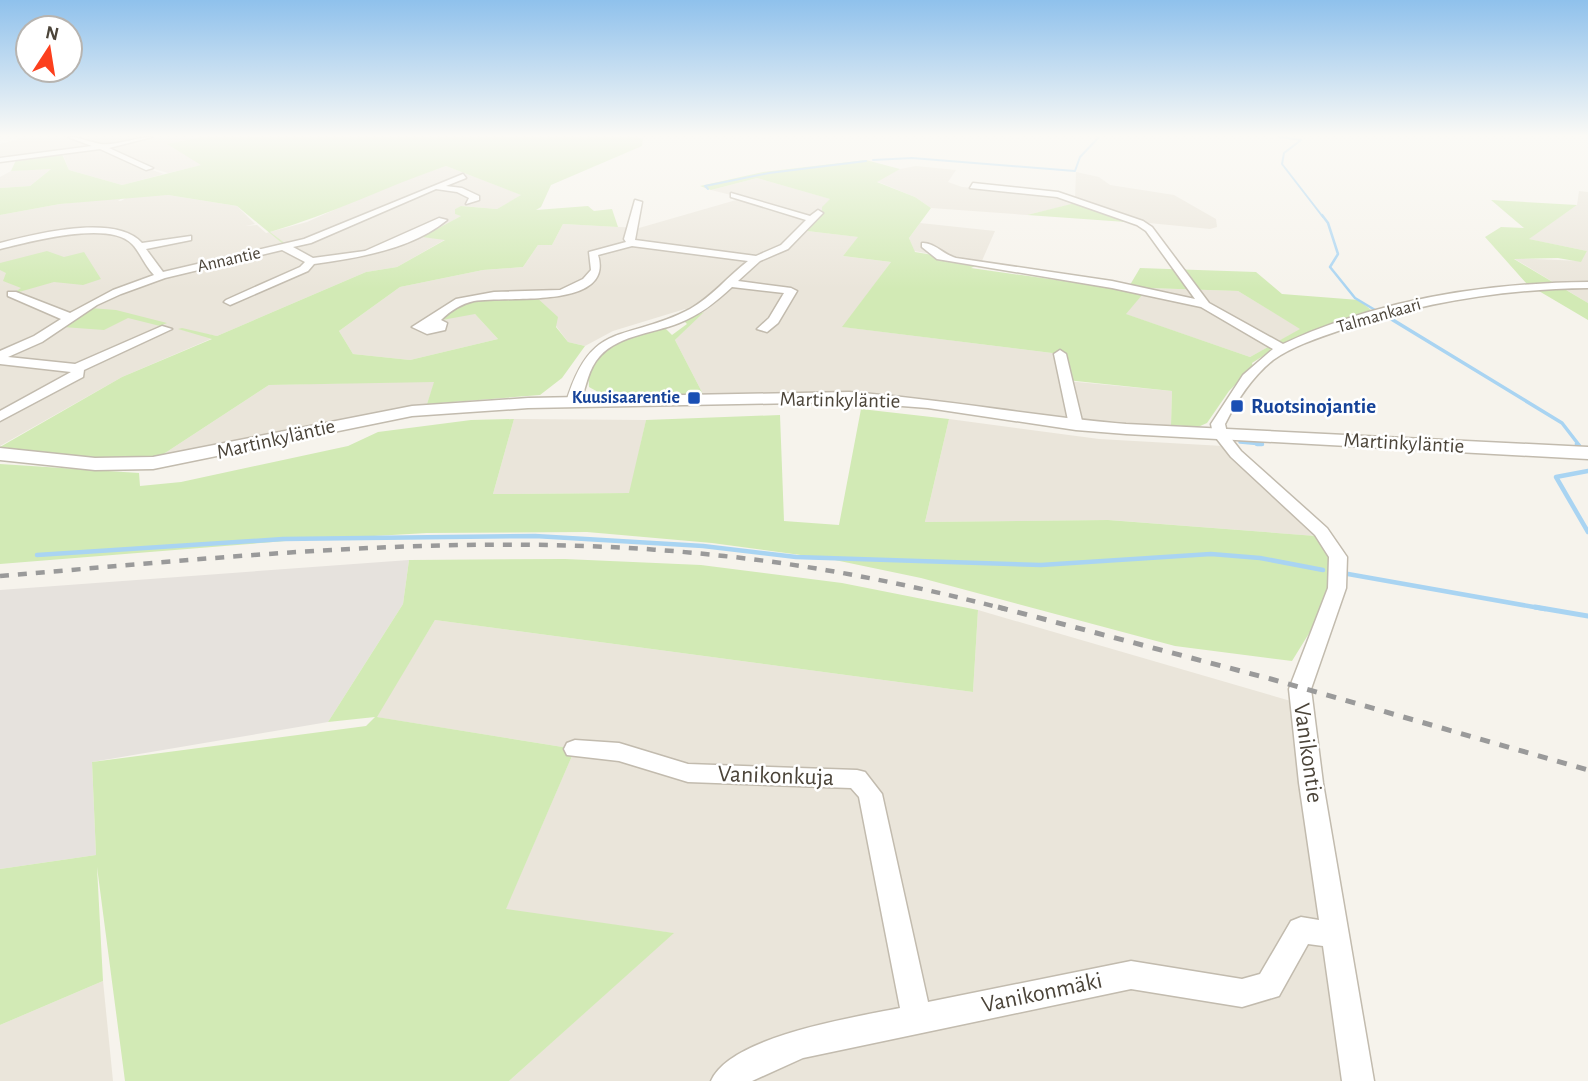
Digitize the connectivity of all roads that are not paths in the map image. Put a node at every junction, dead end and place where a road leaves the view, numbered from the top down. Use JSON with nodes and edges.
{"nodes":[{"id":1,"x":433,"y":187,"type":"edge"},
{"id":2,"x":438,"y":187,"type":"edge"},
{"id":3,"x":987,"y":187,"type":"edge"},
{"id":4,"x":734,"y":195,"type":"dead end"},
{"id":5,"x":469,"y":202,"type":"dead end"},
{"id":6,"x":638,"y":202,"type":"dead end"},
{"id":7,"x":443,"y":220,"type":"dead end"},
{"id":8,"x":188,"y":238,"type":"dead end"},
{"id":9,"x":632,"y":243,"type":"junction"},
{"id":10,"x":926,"y":245,"type":"dead end"},
{"id":11,"x":0,"y":246,"type":"edge"},
{"id":12,"x":139,"y":247,"type":"junction"},
{"id":13,"x":284,"y":247,"type":"junction"},
{"id":14,"x":757,"y":258,"type":"junction"},
{"id":15,"x":311,"y":261,"type":"junction"},
{"id":16,"x":161,"y":276,"type":"junction"},
{"id":17,"x":730,"y":283,"type":"junction"},
{"id":18,"x":1588,"y":285,"type":"edge"},
{"id":19,"x":12,"y":294,"type":"dead end"},
{"id":20,"x":230,"y":302,"type":"dead end"},
{"id":21,"x":1205,"y":305,"type":"junction"},
{"id":22,"x":72,"y":317,"type":"junction"},
{"id":23,"x":433,"y":321,"type":"dead end"},
{"id":24,"x":166,"y":328,"type":"dead end"},
{"id":25,"x":764,"y":329,"type":"dead end"},
{"id":26,"x":1284,"y":350,"type":"junction"},
{"id":27,"x":1060,"y":354,"type":"dead end"},
{"id":28,"x":0,"y":358,"type":"edge"},
{"id":29,"x":77,"y":368,"type":"junction"},
{"id":30,"x":573,"y":403,"type":"junction"},
{"id":31,"x":0,"y":417,"type":"edge"},
{"id":32,"x":1076,"y":425,"type":"junction"},
{"id":33,"x":1220,"y":434,"type":"junction"},
{"id":34,"x":1588,"y":453,"type":"edge"},
{"id":35,"x":0,"y":454,"type":"edge"},
{"id":36,"x":575,"y":749,"type":"dead end"},
{"id":37,"x":1335,"y":936,"type":"junction"},
{"id":38,"x":917,"y":1018,"type":"junction"},
{"id":39,"x":727,"y":1081,"type":"edge"},
{"id":40,"x":1358,"y":1081,"type":"edge"}],
"edges":[{"from":1,"to":13,"type":"street","name":"Annantie"},
{"from":2,"to":5,"type":"street"},
{"from":3,"to":21,"type":"street"},
{"from":4,"to":14,"type":"street"},
{"from":6,"to":9,"type":"street"},
{"from":7,"to":15,"type":"street"},
{"from":8,"to":12,"type":"street"},
{"from":9,"to":14,"type":"street"},
{"from":9,"to":23,"type":"street"},
{"from":10,"to":21,"type":"street"},
{"from":11,"to":12,"type":"street"},
{"from":12,"to":16,"type":"street"},
{"from":13,"to":15,"type":"street"},
{"from":13,"to":16,"type":"street","name":"Annantie"},
{"from":14,"to":17,"type":"street"},
{"from":15,"to":20,"type":"street"},
{"from":16,"to":22,"type":"street","name":"Annantie"},
{"from":17,"to":25,"type":"street"},
{"from":17,"to":30,"type":"street"},
{"from":18,"to":26,"type":"street","name":"Talmankaari"},
{"from":19,"to":22,"type":"street"},
{"from":21,"to":26,"type":"street"},
{"from":22,"to":28,"type":"street","name":"Annantie"},
{"from":24,"to":29,"type":"street"},
{"from":26,"to":33,"type":"street","name":"Talmankaari"},
{"from":27,"to":32,"type":"street"},
{"from":28,"to":29,"type":"street"},
{"from":29,"to":31,"type":"street"},
{"from":30,"to":32,"type":"street","name":"Martinkyläntie"},
{"from":30,"to":35,"type":"street","name":"Martinkyläntie"},
{"from":32,"to":33,"type":"street","name":"Martinkyläntie"},
{"from":33,"to":34,"type":"street","name":"Martinkyläntie"},
{"from":33,"to":37,"type":"street","name":"Vanikontie"},
{"from":36,"to":38,"type":"street","name":"Vanikonkuja"},
{"from":37,"to":38,"type":"street","name":"Vanikonmäki"},
{"from":37,"to":40,"type":"street","name":"Vanikontie"},
{"from":38,"to":39,"type":"street","name":"Vanikonmäki"}]}
